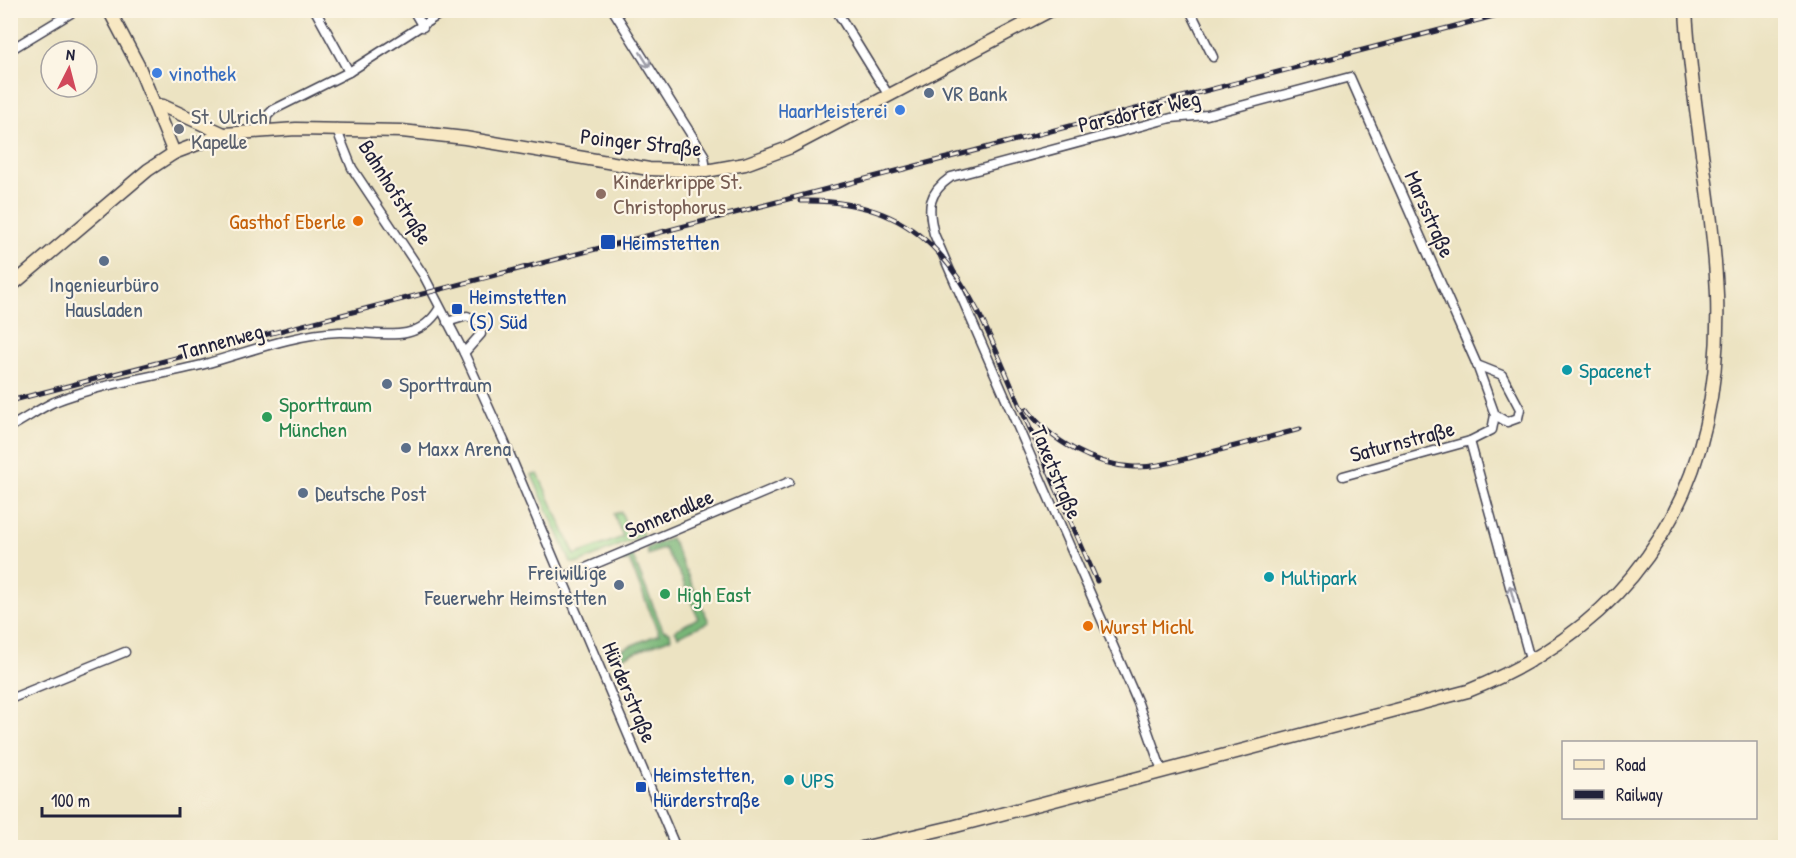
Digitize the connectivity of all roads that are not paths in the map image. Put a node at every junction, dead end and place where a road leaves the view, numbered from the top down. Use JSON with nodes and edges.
{"nodes":[{"id":1,"x":76,"y":10,"type":"edge"},
{"id":2,"x":109,"y":10,"type":"edge"},
{"id":3,"x":315,"y":10,"type":"edge"},
{"id":4,"x":413,"y":10,"type":"edge"},
{"id":5,"x":446,"y":10,"type":"edge"},
{"id":6,"x":613,"y":10,"type":"edge"},
{"id":7,"x":837,"y":10,"type":"edge"},
{"id":8,"x":1052,"y":10,"type":"edge"},
{"id":9,"x":1190,"y":10,"type":"edge"},
{"id":10,"x":1686,"y":10,"type":"edge"},
{"id":11,"x":423,"y":27,"type":"junction"},
{"id":12,"x":10,"y":50,"type":"edge"},
{"id":13,"x":1213,"y":57,"type":"dead end"},
{"id":14,"x":349,"y":72,"type":"junction"},
{"id":15,"x":1350,"y":77,"type":"joint"},
{"id":16,"x":889,"y":96,"type":"junction"},
{"id":17,"x":155,"y":105,"type":"junction"},
{"id":18,"x":336,"y":128,"type":"junction"},
{"id":19,"x":265,"y":130,"type":"junction"},
{"id":20,"x":224,"y":134,"type":"junction"},
{"id":21,"x":174,"y":153,"type":"junction"},
{"id":22,"x":706,"y":171,"type":"junction"},
{"id":23,"x":938,"y":187,"type":"joint"},
{"id":24,"x":10,"y":286,"type":"edge"},
{"id":25,"x":439,"y":309,"type":"junction"},
{"id":26,"x":447,"y":322,"type":"junction"},
{"id":27,"x":464,"y":353,"type":"junction"},
{"id":28,"x":1477,"y":366,"type":"junction"},
{"id":29,"x":1495,"y":415,"type":"junction"},
{"id":30,"x":10,"y":428,"type":"edge"},
{"id":31,"x":1470,"y":441,"type":"junction"},
{"id":32,"x":1343,"y":476,"type":"dead end"},
{"id":33,"x":789,"y":482,"type":"dead end"},
{"id":34,"x":562,"y":578,"type":"junction"},
{"id":35,"x":124,"y":652,"type":"dead end"},
{"id":36,"x":1529,"y":657,"type":"junction"},
{"id":37,"x":10,"y":699,"type":"edge"},
{"id":38,"x":1162,"y":771,"type":"junction"},
{"id":39,"x":676,"y":848,"type":"edge"},
{"id":40,"x":862,"y":848,"type":"edge"}],
"edges":[{"from":1,"to":12,"type":"street"},
{"from":2,"to":17,"type":"street"},
{"from":3,"to":14,"type":"street"},
{"from":4,"to":11,"type":"street"},
{"from":5,"to":11,"type":"street"},
{"from":6,"to":22,"type":"street","one_way":true},
{"from":7,"to":16,"type":"street"},
{"from":8,"to":16,"type":"street","name":"Poinger Straße"},
{"from":9,"to":13,"type":"street"},
{"from":10,"to":36,"type":"street"},
{"from":11,"to":14,"type":"street"},
{"from":14,"to":19,"type":"street"},
{"from":15,"to":23,"type":"street","name":"Parsdorfer Weg"},
{"from":15,"to":28,"type":"street","name":"Marsstraße"},
{"from":16,"to":22,"type":"street","name":"Poinger Straße"},
{"from":17,"to":20,"type":"street"},
{"from":17,"to":21,"type":"street"},
{"from":18,"to":19,"type":"street","name":"Bahnhofstraße"},
{"from":18,"to":22,"type":"street","name":"Poinger Straße"},
{"from":18,"to":25,"type":"street","name":"Bahnhofstraße"},
{"from":19,"to":20,"type":"street","name":"Bahnhofstraße"},
{"from":20,"to":21,"type":"street","name":"Bahnhofstraße"},
{"from":21,"to":24,"type":"street","name":"Bahnhofstraße"},
{"from":23,"to":38,"type":"street","name":"Taxetstraße"},
{"from":25,"to":26,"type":"street","name":"Hürderstraße"},
{"from":25,"to":30,"type":"street","name":"Tannenweg"},
{"from":26,"to":27,"type":"street","name":"Hürderstraße"},
{"from":26,"to":27,"type":"street"},
{"from":27,"to":34,"type":"street","name":"Hürderstraße"},
{"from":28,"to":29,"type":"street","name":"Marsstraße"},
{"from":28,"to":29,"type":"street"},
{"from":29,"to":31,"type":"street"},
{"from":31,"to":32,"type":"street","name":"Saturnstraße"},
{"from":36,"to":31,"type":"street","one_way":true},
{"from":33,"to":34,"type":"street","name":"Sonnenallee"},
{"from":34,"to":39,"type":"street","name":"Hürderstraße"},
{"from":35,"to":37,"type":"street"},
{"from":36,"to":38,"type":"street"},
{"from":38,"to":40,"type":"street"}]}
